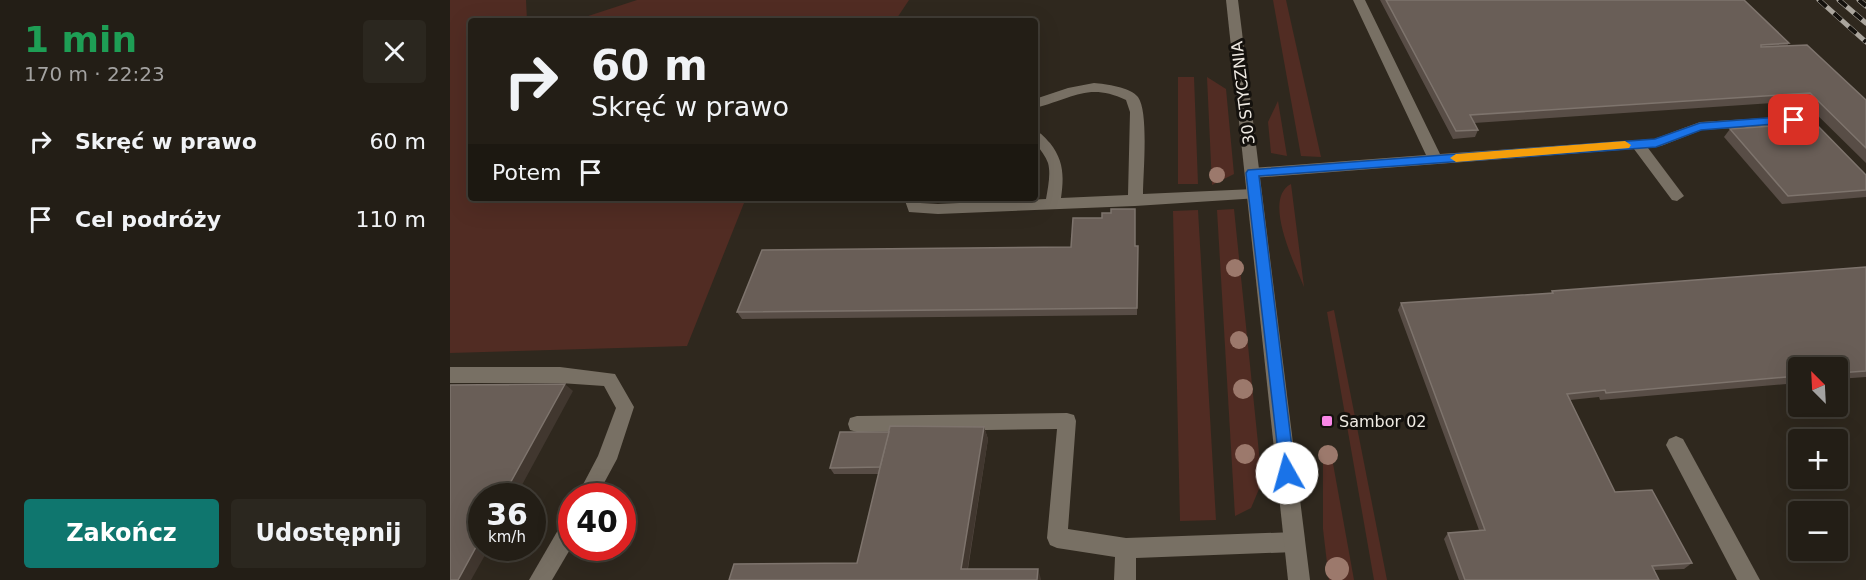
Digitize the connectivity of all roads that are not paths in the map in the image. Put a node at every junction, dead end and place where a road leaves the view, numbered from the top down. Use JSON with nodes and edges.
{"nodes":[{"id":1,"x":1232,"y":0,"type":"edge"},
{"id":2,"x":1359,"y":0,"type":"edge"},
{"id":3,"x":1038,"y":103,"type":"edge"},
{"id":4,"x":1794,"y":120,"type":"dead end"},
{"id":5,"x":1038,"y":139,"type":"edge"},
{"id":6,"x":1637,"y":144,"type":"junction"},
{"id":7,"x":1435,"y":159,"type":"junction"},
{"id":8,"x":1252,"y":173,"type":"junction"},
{"id":9,"x":1254,"y":194,"type":"junction"},
{"id":10,"x":1677,"y":196,"type":"dead end"},
{"id":11,"x":912,"y":201,"type":"edge"},
{"id":12,"x":1135,"y":201,"type":"junction"},
{"id":13,"x":1053,"y":204,"type":"junction"},
{"id":14,"x":450,"y":375,"type":"edge"},
{"id":15,"x":857,"y":424,"type":"dead end"},
{"id":16,"x":1676,"y":445,"type":"dead end"},
{"id":17,"x":594,"y":483,"type":"edge"},
{"id":18,"x":1295,"y":542,"type":"junction"},
{"id":19,"x":1126,"y":548,"type":"junction"},
{"id":20,"x":558,"y":549,"type":"edge"},
{"id":21,"x":540,"y":580,"type":"edge"},
{"id":22,"x":1125,"y":580,"type":"edge"},
{"id":23,"x":1299,"y":580,"type":"edge"},
{"id":24,"x":1749,"y":580,"type":"edge"}],
"edges":[{"from":1,"to":8,"type":"street","name":"30 STYCZNIA"},
{"from":2,"to":7,"type":"street"},
{"from":3,"to":12,"type":"street"},
{"from":4,"to":6,"type":"street"},
{"from":5,"to":13,"type":"street"},
{"from":6,"to":7,"type":"street"},
{"from":6,"to":10,"type":"street"},
{"from":7,"to":8,"type":"street"},
{"from":8,"to":9,"type":"street","name":"30 STYCZNIA"},
{"from":9,"to":12,"type":"street"},
{"from":9,"to":18,"type":"street","name":"30 STYCZNIA"},
{"from":11,"to":13,"type":"street"},
{"from":12,"to":13,"type":"street"},
{"from":14,"to":17,"type":"street"},
{"from":15,"to":19,"type":"street"},
{"from":16,"to":24,"type":"street"},
{"from":18,"to":19,"type":"street"},
{"from":18,"to":23,"type":"street","name":"30 STYCZNIA"},
{"from":19,"to":22,"type":"street"},
{"from":20,"to":21,"type":"street"}]}
